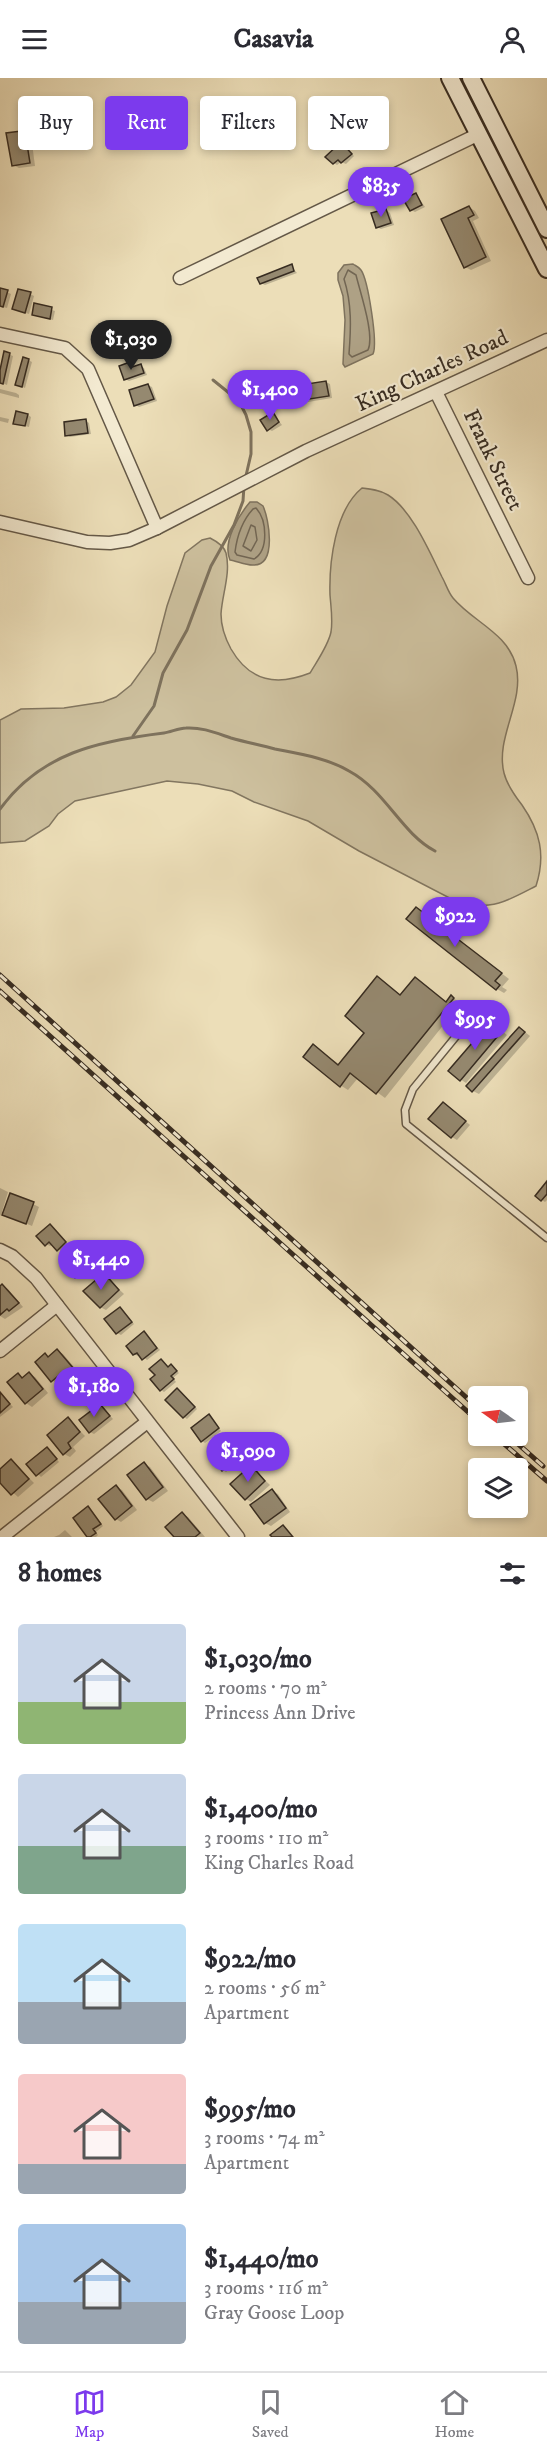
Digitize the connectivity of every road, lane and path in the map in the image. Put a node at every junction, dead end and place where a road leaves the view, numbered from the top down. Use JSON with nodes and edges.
{"nodes":[{"id":1,"x":450,"y":78,"type":"edge"},
{"id":2,"x":471,"y":78,"type":"edge"},
{"id":3,"x":479,"y":134,"type":"junction"},
{"id":4,"x":498,"y":169,"type":"junction"},
{"id":5,"x":547,"y":229,"type":"edge"},
{"id":6,"x":547,"y":243,"type":"edge"},
{"id":7,"x":547,"y":270,"type":"edge"},
{"id":8,"x":180,"y":278,"type":"dead end"},
{"id":9,"x":0,"y":334,"type":"edge"},
{"id":10,"x":547,"y":340,"type":"edge"},
{"id":11,"x":436,"y":392,"type":"junction"},
{"id":12,"x":0,"y":522,"type":"edge"},
{"id":13,"x":157,"y":528,"type":"junction"},
{"id":14,"x":528,"y":578,"type":"dead end"},
{"id":15,"x":480,"y":1007,"type":"dead end"},
{"id":16,"x":547,"y":1238,"type":"edge"},
{"id":17,"x":0,"y":1250,"type":"edge"},
{"id":18,"x":57,"y":1305,"type":"junction"},
{"id":19,"x":0,"y":1351,"type":"edge"},
{"id":20,"x":147,"y":1422,"type":"junction"},
{"id":21,"x":2,"y":1537,"type":"edge"},
{"id":22,"x":238,"y":1537,"type":"edge"}],
"edges":[{"from":1,"to":3,"type":"main road"},
{"from":2,"to":5,"type":"main road"},
{"from":3,"to":4,"type":"main road"},
{"from":3,"to":8,"type":"street"},
{"from":4,"to":6,"type":"main road"},
{"from":4,"to":7,"type":"main road"},
{"from":9,"to":13,"type":"street"},
{"from":10,"to":11,"type":"street","name":"King Charles Road"},
{"from":11,"to":13,"type":"street","name":"King Charles Road"},
{"from":11,"to":14,"type":"street","name":"Frank Street"},
{"from":12,"to":13,"type":"street","name":"King Charles Road"},
{"from":15,"to":16,"type":"lane"},
{"from":17,"to":18,"type":"street"},
{"from":18,"to":19,"type":"street"},
{"from":18,"to":20,"type":"street"},
{"from":20,"to":21,"type":"street"},
{"from":20,"to":22,"type":"street"}]}
